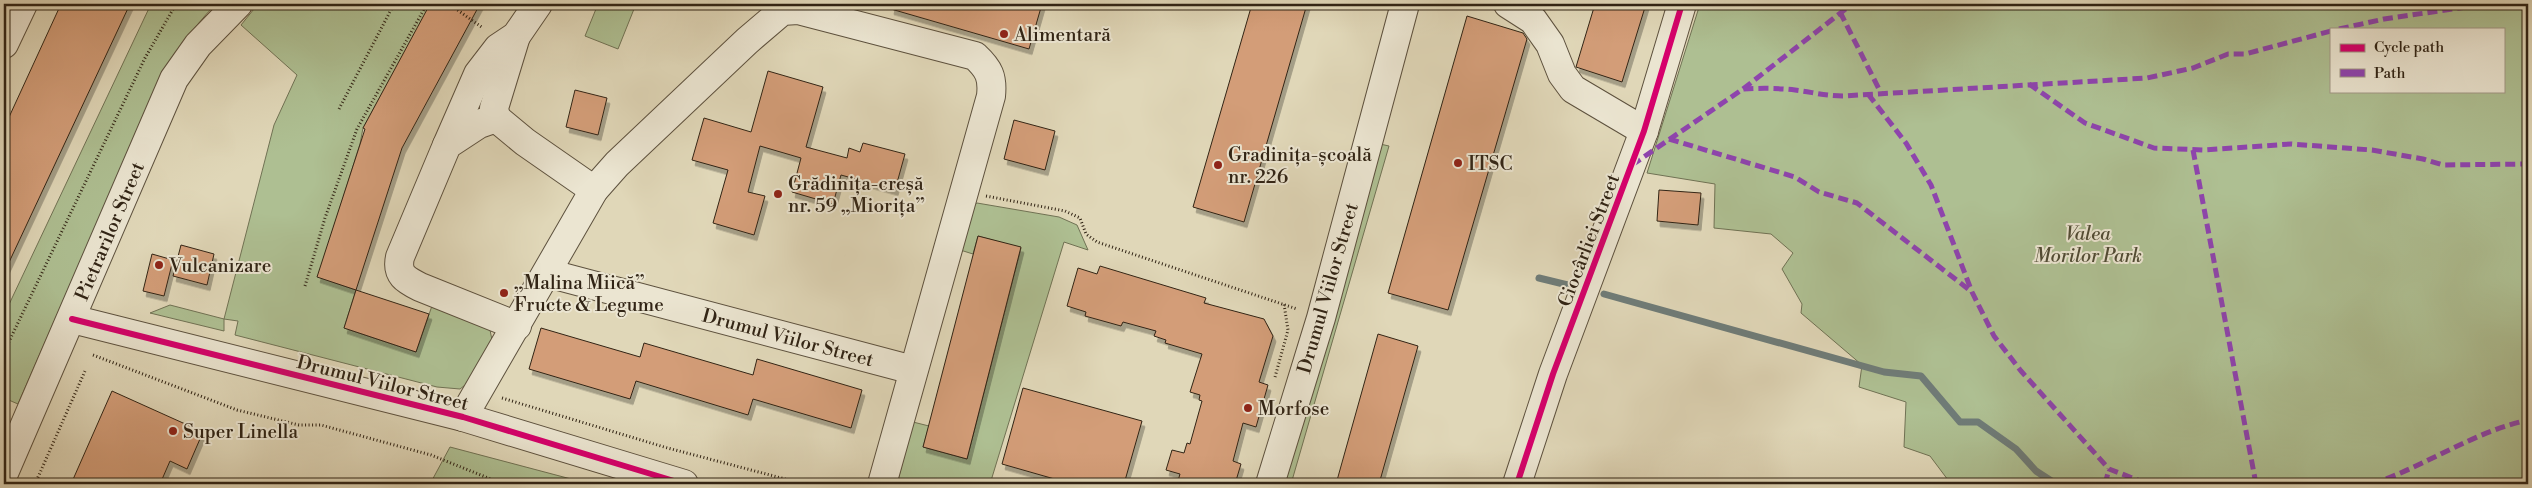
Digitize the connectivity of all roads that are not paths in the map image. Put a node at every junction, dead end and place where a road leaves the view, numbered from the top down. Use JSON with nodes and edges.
{"nodes":[{"id":1,"x":23,"y":4,"type":"edge"},
{"id":2,"x":238,"y":4,"type":"edge"},
{"id":3,"x":538,"y":4,"type":"edge"},
{"id":4,"x":1405,"y":4,"type":"edge"},
{"id":5,"x":1512,"y":4,"type":"edge"},
{"id":6,"x":1682,"y":4,"type":"edge"},
{"id":7,"x":512,"y":39,"type":"junction"},
{"id":8,"x":4,"y":44,"type":"edge"},
{"id":9,"x":496,"y":118,"type":"junction"},
{"id":10,"x":1644,"y":131,"type":"junction"},
{"id":11,"x":447,"y":145,"type":"junction"},
{"id":12,"x":594,"y":190,"type":"junction"},
{"id":13,"x":547,"y":273,"type":"junction"},
{"id":14,"x":72,"y":319,"type":"junction"},
{"id":15,"x":517,"y":326,"type":"junction"},
{"id":16,"x":913,"y":370,"type":"junction"},
{"id":17,"x":463,"y":417,"type":"junction"},
{"id":18,"x":4,"y":473,"type":"edge"},
{"id":19,"x":669,"y":482,"type":"edge"},
{"id":20,"x":882,"y":484,"type":"edge"},
{"id":21,"x":1270,"y":484,"type":"edge"},
{"id":22,"x":1517,"y":484,"type":"edge"}],
"edges":[{"from":1,"to":8,"type":"street"},
{"from":2,"to":14,"type":"street","name":"Pietrarilor Street"},
{"from":3,"to":7,"type":"street"},
{"from":4,"to":21,"type":"street","name":"Drumul Viilor Street"},
{"from":5,"to":10,"type":"street"},
{"from":6,"to":10,"type":"street","name":"Ciocârliei Street"},
{"from":7,"to":9,"type":"street"},
{"from":7,"to":11,"type":"street"},
{"from":9,"to":11,"type":"street"},
{"from":9,"to":12,"type":"street"},
{"from":10,"to":22,"type":"street","name":"Ciocârliei Street"},
{"from":11,"to":15,"type":"street"},
{"from":12,"to":13,"type":"street"},
{"from":12,"to":16,"type":"street"},
{"from":13,"to":15,"type":"street"},
{"from":13,"to":16,"type":"street","name":"Drumul Viilor Street"},
{"from":14,"to":17,"type":"street","name":"Drumul Viilor Street"},
{"from":14,"to":18,"type":"street","name":"Pietrarilor Street"},
{"from":15,"to":17,"type":"street"},
{"from":16,"to":20,"type":"street"},
{"from":17,"to":19,"type":"street","name":"Drumul Viilor Street"}]}
